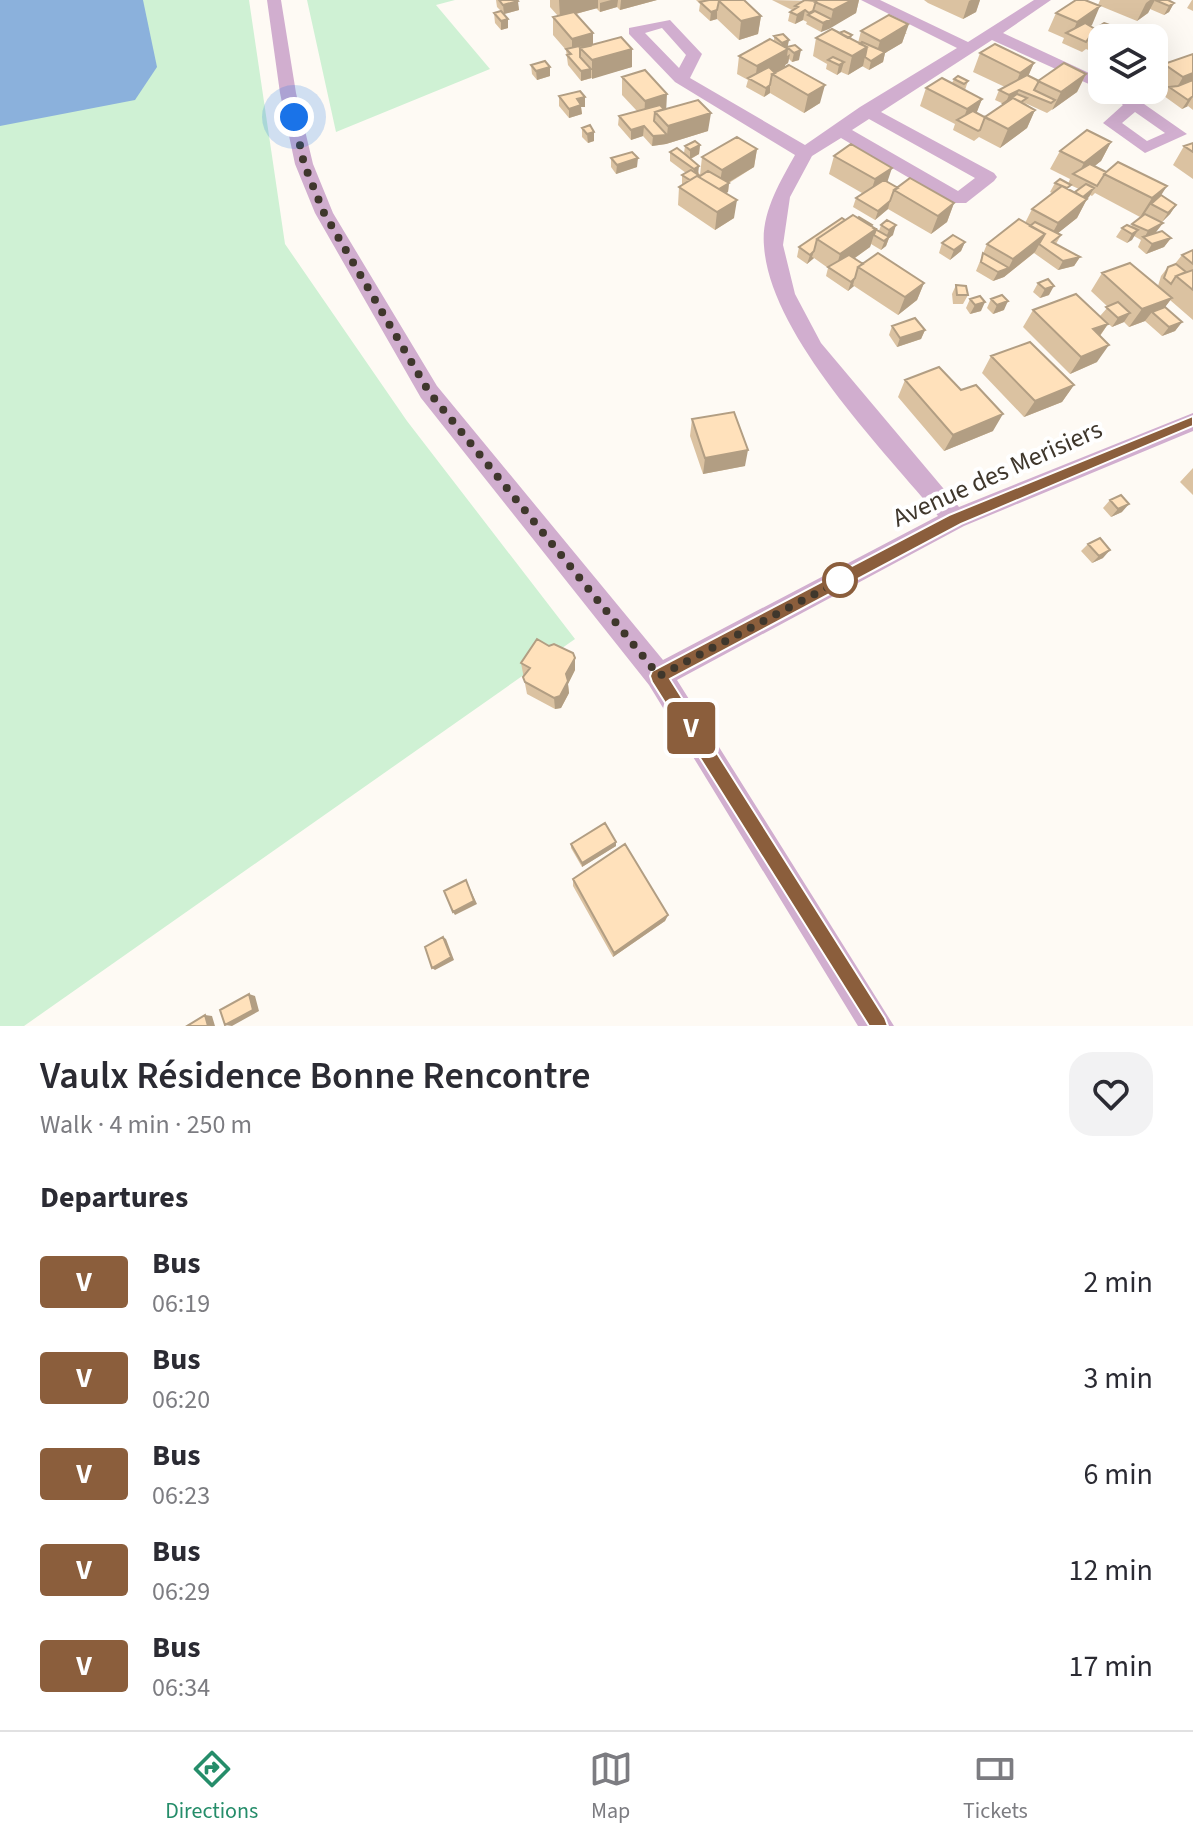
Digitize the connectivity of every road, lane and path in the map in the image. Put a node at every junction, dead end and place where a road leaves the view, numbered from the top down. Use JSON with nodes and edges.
{"nodes":[{"id":1,"x":274,"y":0,"type":"edge"},
{"id":2,"x":1044,"y":0,"type":"edge"},
{"id":3,"x":876,"y":2,"type":"edge"},
{"id":4,"x":992,"y":34,"type":"junction"},
{"id":5,"x":969,"y":48,"type":"junction"},
{"id":6,"x":681,"y":79,"type":"dead end"},
{"id":7,"x":1088,"y":79,"type":"edge"},
{"id":8,"x":866,"y":111,"type":"junction"},
{"id":9,"x":838,"y":129,"type":"junction"},
{"id":10,"x":805,"y":153,"type":"junction"},
{"id":11,"x":1193,"y":422,"type":"edge"},
{"id":12,"x":955,"y":519,"type":"junction"},
{"id":13,"x":659,"y":676,"type":"junction"},
{"id":14,"x":877,"y":1026,"type":"edge"}],
"edges":[{"from":1,"to":13,"type":"street"},
{"from":2,"to":4,"type":"street"},
{"from":3,"to":5,"type":"street"},
{"from":4,"to":5,"type":"street"},
{"from":4,"to":7,"type":"street"},
{"from":5,"to":8,"type":"street"},
{"from":6,"to":10,"type":"street"},
{"from":8,"to":9,"type":"street"},
{"from":8,"to":9,"type":"street"},
{"from":9,"to":10,"type":"street"},
{"from":10,"to":12,"type":"street"},
{"from":11,"to":12,"type":"street","name":"Avenue des Merisiers"},
{"from":12,"to":13,"type":"street","name":"Avenue des Merisiers"},
{"from":13,"to":14,"type":"street"}]}
